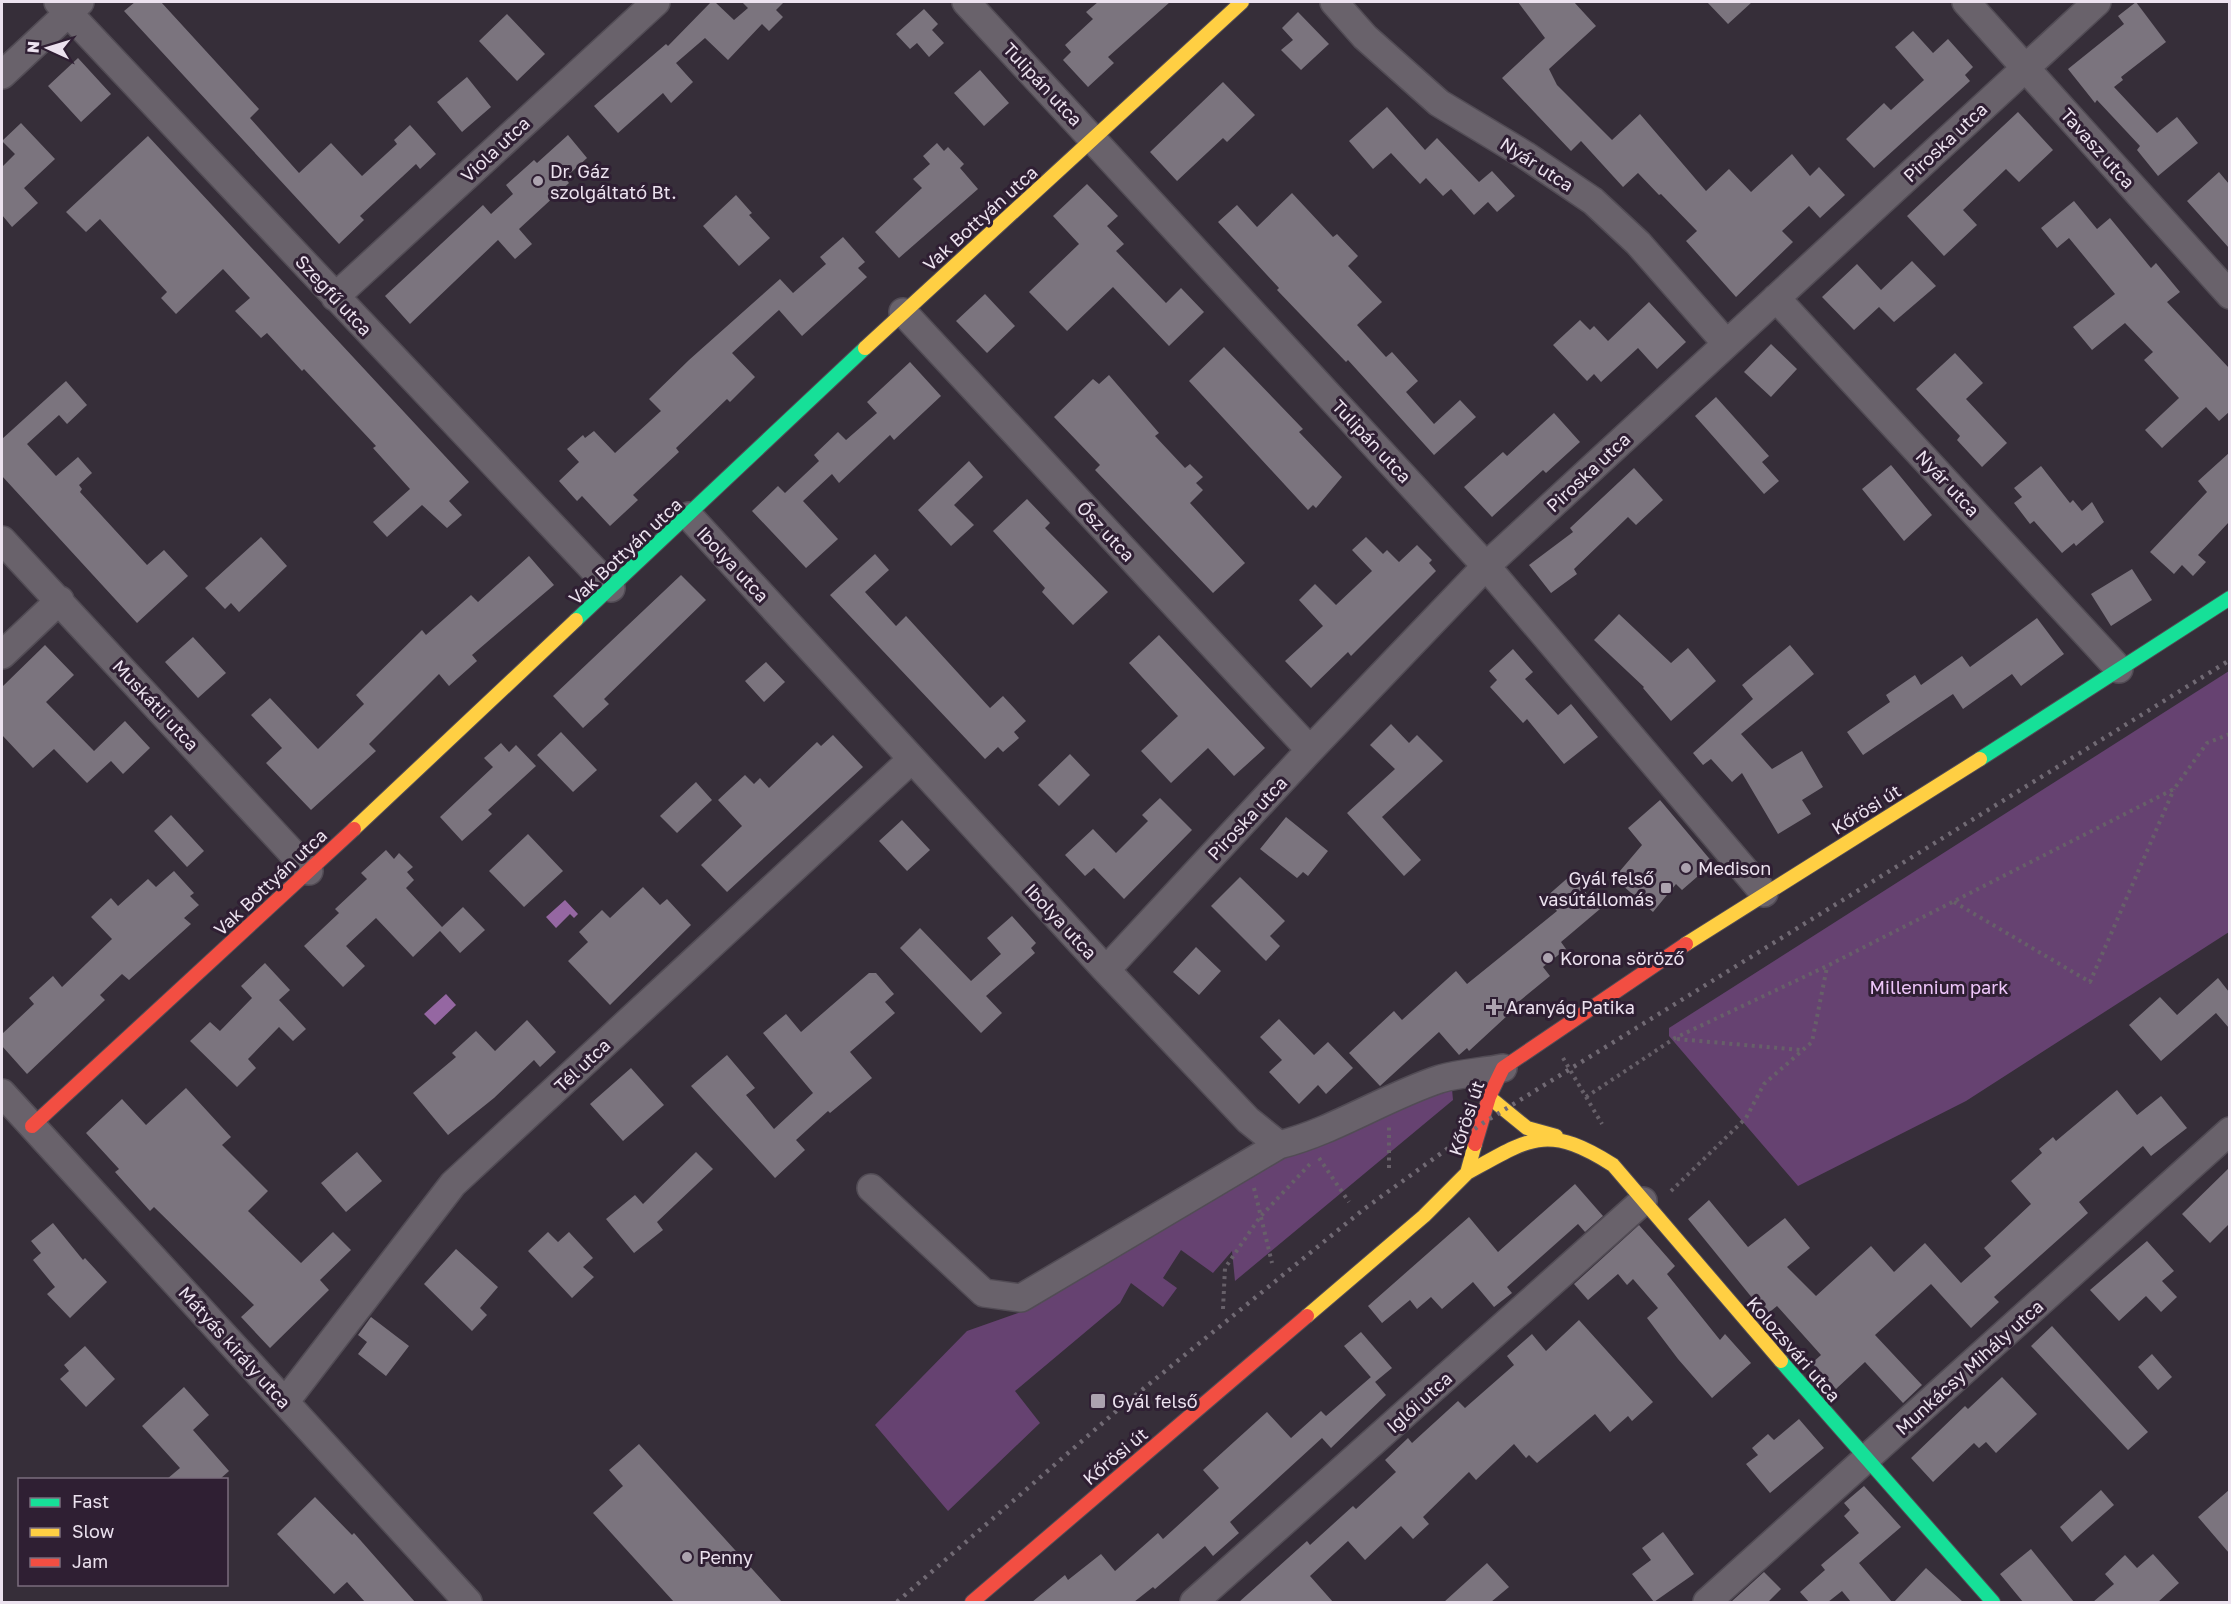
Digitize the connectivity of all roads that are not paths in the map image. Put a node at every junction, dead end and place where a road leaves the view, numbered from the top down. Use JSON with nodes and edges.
{"nodes":[{"id":1,"x":656,"y":2,"type":"edge"},
{"id":2,"x":966,"y":2,"type":"edge"},
{"id":3,"x":1242,"y":2,"type":"edge"},
{"id":4,"x":1334,"y":2,"type":"edge"},
{"id":5,"x":1966,"y":2,"type":"edge"},
{"id":6,"x":2097,"y":2,"type":"edge"},
{"id":7,"x":69,"y":5,"type":"edge"},
{"id":8,"x":2026,"y":67,"type":"junction"},
{"id":9,"x":2,"y":75,"type":"edge"},
{"id":10,"x":1094,"y":139,"type":"junction"},
{"id":11,"x":2229,"y":295,"type":"edge"},
{"id":12,"x":335,"y":297,"type":"junction"},
{"id":13,"x":1776,"y":298,"type":"junction"},
{"id":14,"x":903,"y":312,"type":"junction"},
{"id":15,"x":1726,"y":343,"type":"junction"},
{"id":16,"x":689,"y":516,"type":"junction"},
{"id":17,"x":2,"y":540,"type":"edge"},
{"id":18,"x":1486,"y":566,"type":"junction"},
{"id":19,"x":611,"y":588,"type":"junction"},
{"id":20,"x":2229,"y":598,"type":"edge"},
{"id":21,"x":60,"y":600,"type":"junction"},
{"id":22,"x":2,"y":655,"type":"edge"},
{"id":23,"x":2119,"y":669,"type":"junction"},
{"id":24,"x":1310,"y":750,"type":"junction"},
{"id":25,"x":912,"y":759,"type":"junction"},
{"id":26,"x":309,"y":871,"type":"junction"},
{"id":27,"x":1764,"y":893,"type":"junction"},
{"id":28,"x":1106,"y":970,"type":"junction"},
{"id":29,"x":1503,"y":1068,"type":"junction"},
{"id":30,"x":2,"y":1093,"type":"edge"},
{"id":31,"x":1488,"y":1097,"type":"junction"},
{"id":32,"x":32,"y":1126,"type":"junction"},
{"id":33,"x":2229,"y":1131,"type":"edge"},
{"id":34,"x":1556,"y":1136,"type":"junction"},
{"id":35,"x":1279,"y":1145,"type":"junction"},
{"id":36,"x":1467,"y":1173,"type":"junction"},
{"id":37,"x":871,"y":1188,"type":"dead end"},
{"id":38,"x":1647,"y":1205,"type":"junction"},
{"id":39,"x":285,"y":1402,"type":"junction"},
{"id":40,"x":1867,"y":1461,"type":"junction"},
{"id":41,"x":468,"y":1602,"type":"edge"},
{"id":42,"x":972,"y":1602,"type":"edge"},
{"id":43,"x":1194,"y":1602,"type":"edge"},
{"id":44,"x":1707,"y":1602,"type":"edge"},
{"id":45,"x":1993,"y":1602,"type":"edge"}],
"edges":[{"from":1,"to":12,"type":"street","name":"Viola utca"},
{"from":2,"to":10,"type":"street","name":"Tulipán utca"},
{"from":3,"to":10,"type":"street","name":"Vak Bottyán utca"},
{"from":4,"to":15,"type":"street","name":"Nyár utca"},
{"from":5,"to":8,"type":"street","name":"Tavasz utca"},
{"from":6,"to":8,"type":"street","name":"Piroska utca"},
{"from":7,"to":9,"type":"street"},
{"from":7,"to":12,"type":"street","name":"Szegfű utca"},
{"from":8,"to":11,"type":"street","name":"Tavasz utca"},
{"from":8,"to":13,"type":"street","name":"Piroska utca"},
{"from":10,"to":14,"type":"street","name":"Vak Bottyán utca"},
{"from":10,"to":18,"type":"street","name":"Tulipán utca"},
{"from":12,"to":19,"type":"street","name":"Szegfű utca"},
{"from":13,"to":15,"type":"street","name":"Piroska utca"},
{"from":13,"to":23,"type":"street","name":"Nyár utca"},
{"from":14,"to":16,"type":"street","name":"Vak Bottyán utca"},
{"from":14,"to":24,"type":"street","name":"Ősz utca"},
{"from":15,"to":18,"type":"street","name":"Piroska utca"},
{"from":16,"to":19,"type":"street","name":"Vak Bottyán utca"},
{"from":16,"to":25,"type":"street","name":"Ibolya utca"},
{"from":17,"to":21,"type":"street","name":"Muskátli utca"},
{"from":18,"to":24,"type":"street","name":"Piroska utca"},
{"from":18,"to":27,"type":"street","name":"Tulipán utca"},
{"from":19,"to":26,"type":"street","name":"Vak Bottyán utca"},
{"from":20,"to":23,"type":"street","name":"Kőrösi út"},
{"from":21,"to":22,"type":"street"},
{"from":21,"to":26,"type":"street","name":"Muskátli utca"},
{"from":23,"to":27,"type":"street","name":"Kőrösi út"},
{"from":24,"to":28,"type":"street","name":"Piroska utca"},
{"from":25,"to":28,"type":"street","name":"Ibolya utca"},
{"from":25,"to":39,"type":"street","name":"Tél utca"},
{"from":26,"to":32,"type":"street","name":"Vak Bottyán utca"},
{"from":27,"to":29,"type":"street","name":"Kőrösi út"},
{"from":28,"to":35,"type":"street","name":"Ibolya utca"},
{"from":29,"to":31,"type":"street","name":"Kőrösi út"},
{"from":29,"to":35,"type":"street"},
{"from":30,"to":32,"type":"street","name":"Mátyás király utca"},
{"from":31,"to":34,"type":"street","name":"Kolozsvári utca"},
{"from":31,"to":36,"type":"street","name":"Kőrösi út"},
{"from":32,"to":39,"type":"street","name":"Mátyás király utca"},
{"from":33,"to":40,"type":"street","name":"Munkácsy Mihály utca"},
{"from":34,"to":36,"type":"street"},
{"from":34,"to":38,"type":"street","name":"Kolozsvári utca"},
{"from":35,"to":37,"type":"street"},
{"from":36,"to":42,"type":"street","name":"Kőrösi út"},
{"from":38,"to":40,"type":"street","name":"Kolozsvári utca"},
{"from":38,"to":43,"type":"street","name":"Iglói utca"},
{"from":39,"to":41,"type":"street","name":"Mátyás király utca"},
{"from":40,"to":44,"type":"street","name":"Munkácsy Mihály utca"},
{"from":40,"to":45,"type":"street","name":"Kolozsvári utca"}]}
